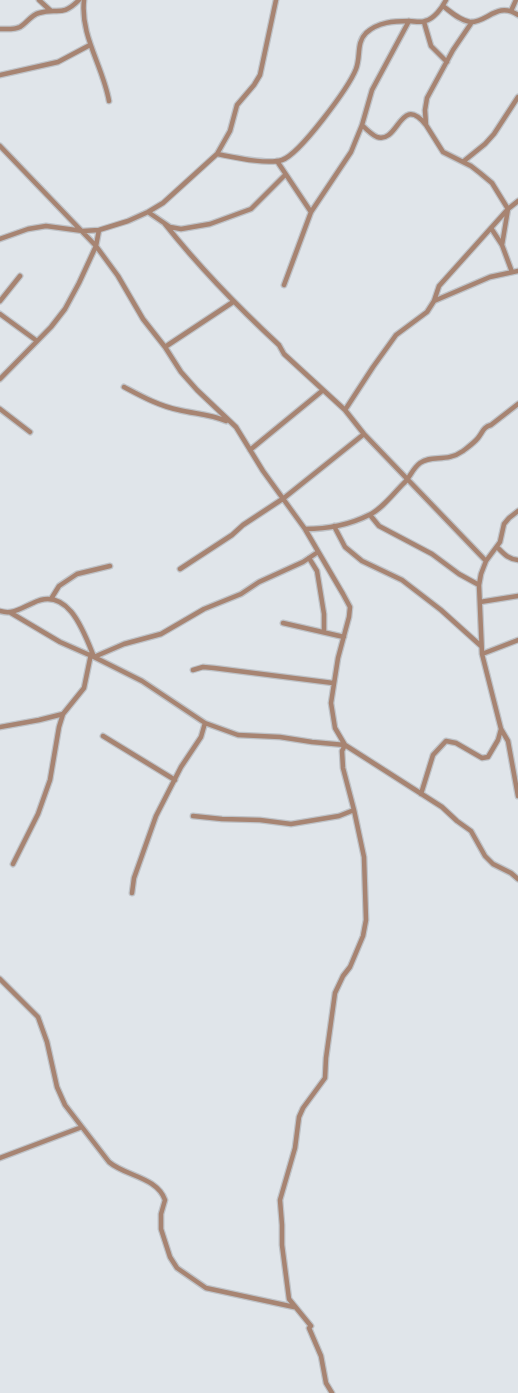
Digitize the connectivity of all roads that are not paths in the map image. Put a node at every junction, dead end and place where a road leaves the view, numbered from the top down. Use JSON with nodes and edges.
{"nodes":[{"id":1,"x":40,"y":0,"type":"edge"},
{"id":2,"x":79,"y":0,"type":"edge"},
{"id":3,"x":84,"y":0,"type":"edge"},
{"id":4,"x":276,"y":0,"type":"edge"},
{"id":5,"x":446,"y":0,"type":"edge"},
{"id":6,"x":516,"y":0,"type":"edge"},
{"id":7,"x":442,"y":6,"type":"junction"},
{"id":8,"x":51,"y":11,"type":"junction"},
{"id":9,"x":510,"y":11,"type":"junction"},
{"id":10,"x":518,"y":16,"type":"edge"},
{"id":11,"x":409,"y":21,"type":"junction"},
{"id":12,"x":424,"y":22,"type":"junction"},
{"id":13,"x":472,"y":22,"type":"junction"},
{"id":14,"x":0,"y":29,"type":"edge"},
{"id":15,"x":90,"y":45,"type":"junction"},
{"id":16,"x":447,"y":62,"type":"junction"},
{"id":17,"x":0,"y":76,"type":"edge"},
{"id":18,"x":518,"y":97,"type":"edge"},
{"id":19,"x":109,"y":101,"type":"dead end"},
{"id":20,"x":512,"y":107,"type":"junction"},
{"id":21,"x":518,"y":110,"type":"edge"},
{"id":22,"x":426,"y":125,"type":"junction"},
{"id":23,"x":362,"y":126,"type":"junction"},
{"id":24,"x":0,"y":146,"type":"edge"},
{"id":25,"x":217,"y":154,"type":"junction"},
{"id":26,"x":277,"y":161,"type":"junction"},
{"id":27,"x":464,"y":161,"type":"junction"},
{"id":28,"x":285,"y":175,"type":"junction"},
{"id":29,"x":518,"y":201,"type":"edge"},
{"id":30,"x":508,"y":209,"type":"junction"},
{"id":31,"x":148,"y":212,"type":"junction"},
{"id":32,"x":311,"y":212,"type":"junction"},
{"id":33,"x":164,"y":224,"type":"junction"},
{"id":34,"x":491,"y":228,"type":"junction"},
{"id":35,"x":99,"y":230,"type":"junction"},
{"id":36,"x":83,"y":231,"type":"junction"},
{"id":37,"x":0,"y":239,"type":"edge"},
{"id":38,"x":502,"y":245,"type":"junction"},
{"id":39,"x":96,"y":246,"type":"junction"},
{"id":40,"x":515,"y":272,"type":"edge"},
{"id":41,"x":20,"y":276,"type":"dead end"},
{"id":42,"x":284,"y":285,"type":"dead end"},
{"id":43,"x":0,"y":301,"type":"edge"},
{"id":44,"x":434,"y":301,"type":"junction"},
{"id":45,"x":233,"y":302,"type":"junction"},
{"id":46,"x":0,"y":314,"type":"edge"},
{"id":47,"x":37,"y":341,"type":"junction"},
{"id":48,"x":165,"y":347,"type":"junction"},
{"id":49,"x":0,"y":379,"type":"edge"},
{"id":50,"x":124,"y":387,"type":"dead end"},
{"id":51,"x":322,"y":390,"type":"junction"},
{"id":52,"x":518,"y":404,"type":"edge"},
{"id":53,"x":0,"y":409,"type":"edge"},
{"id":54,"x":345,"y":410,"type":"junction"},
{"id":55,"x":230,"y":422,"type":"junction"},
{"id":56,"x":30,"y":432,"type":"dead end"},
{"id":57,"x":364,"y":434,"type":"junction"},
{"id":58,"x":250,"y":450,"type":"junction"},
{"id":59,"x":407,"y":480,"type":"junction"},
{"id":60,"x":284,"y":498,"type":"junction"},
{"id":61,"x":518,"y":511,"type":"edge"},
{"id":62,"x":370,"y":515,"type":"junction"},
{"id":63,"x":334,"y":526,"type":"junction"},
{"id":64,"x":305,"y":529,"type":"junction"},
{"id":65,"x":497,"y":547,"type":"junction"},
{"id":66,"x":318,"y":552,"type":"junction"},
{"id":67,"x":309,"y":558,"type":"junction"},
{"id":68,"x":518,"y":560,"type":"edge"},
{"id":69,"x":486,"y":561,"type":"junction"},
{"id":70,"x":110,"y":566,"type":"dead end"},
{"id":71,"x":180,"y":568,"type":"dead end"},
{"id":72,"x":479,"y":585,"type":"junction"},
{"id":73,"x":518,"y":596,"type":"edge"},
{"id":74,"x":50,"y":599,"type":"junction"},
{"id":75,"x":480,"y":602,"type":"junction"},
{"id":76,"x":0,"y":611,"type":"edge"},
{"id":77,"x":11,"y":613,"type":"junction"},
{"id":78,"x":283,"y":623,"type":"dead end"},
{"id":79,"x":324,"y":631,"type":"junction"},
{"id":80,"x":344,"y":637,"type":"junction"},
{"id":81,"x":518,"y":640,"type":"edge"},
{"id":82,"x":481,"y":646,"type":"junction"},
{"id":83,"x":482,"y":654,"type":"junction"},
{"id":84,"x":92,"y":655,"type":"junction"},
{"id":85,"x":192,"y":670,"type":"dead end"},
{"id":86,"x":333,"y":683,"type":"junction"},
{"id":87,"x":63,"y":714,"type":"junction"},
{"id":88,"x":206,"y":723,"type":"junction"},
{"id":89,"x":0,"y":727,"type":"edge"},
{"id":90,"x":501,"y":729,"type":"junction"},
{"id":91,"x":103,"y":736,"type":"dead end"},
{"id":92,"x":345,"y":745,"type":"junction"},
{"id":93,"x":175,"y":780,"type":"junction"},
{"id":94,"x":421,"y":794,"type":"junction"},
{"id":95,"x":518,"y":796,"type":"edge"},
{"id":96,"x":354,"y":810,"type":"junction"},
{"id":97,"x":193,"y":816,"type":"dead end"},
{"id":98,"x":13,"y":864,"type":"dead end"},
{"id":99,"x":518,"y":879,"type":"edge"},
{"id":100,"x":132,"y":893,"type":"dead end"},
{"id":101,"x":0,"y":979,"type":"edge"},
{"id":102,"x":82,"y":1127,"type":"junction"},
{"id":103,"x":0,"y":1158,"type":"edge"},
{"id":104,"x":294,"y":1307,"type":"junction"},
{"id":105,"x":332,"y":1393,"type":"edge"}],
"edges":[{"from":1,"to":8,"type":"street"},
{"from":2,"to":8,"type":"street"},
{"from":3,"to":15,"type":"street"},
{"from":4,"to":25,"type":"street"},
{"from":5,"to":7,"type":"street"},
{"from":6,"to":9,"type":"street"},
{"from":7,"to":12,"type":"street"},
{"from":7,"to":13,"type":"street"},
{"from":8,"to":14,"type":"street"},
{"from":9,"to":10,"type":"street"},
{"from":9,"to":13,"type":"street"},
{"from":11,"to":12,"type":"street"},
{"from":11,"to":23,"type":"street"},
{"from":11,"to":26,"type":"street"},
{"from":12,"to":16,"type":"street"},
{"from":13,"to":16,"type":"street"},
{"from":15,"to":17,"type":"street"},
{"from":15,"to":19,"type":"street"},
{"from":16,"to":22,"type":"street"},
{"from":18,"to":20,"type":"street"},
{"from":20,"to":21,"type":"street"},
{"from":20,"to":27,"type":"street"},
{"from":22,"to":23,"type":"street"},
{"from":22,"to":27,"type":"street"},
{"from":23,"to":32,"type":"street"},
{"from":24,"to":36,"type":"street"},
{"from":25,"to":26,"type":"street"},
{"from":25,"to":31,"type":"street"},
{"from":26,"to":28,"type":"street"},
{"from":27,"to":30,"type":"street"},
{"from":28,"to":32,"type":"street"},
{"from":28,"to":33,"type":"street"},
{"from":29,"to":30,"type":"street"},
{"from":30,"to":34,"type":"street"},
{"from":30,"to":38,"type":"street"},
{"from":31,"to":33,"type":"street"},
{"from":31,"to":35,"type":"street"},
{"from":32,"to":42,"type":"street"},
{"from":33,"to":45,"type":"street"},
{"from":34,"to":38,"type":"street"},
{"from":34,"to":44,"type":"street"},
{"from":35,"to":36,"type":"street"},
{"from":35,"to":39,"type":"street"},
{"from":36,"to":37,"type":"street"},
{"from":36,"to":39,"type":"street"},
{"from":38,"to":40,"type":"street"},
{"from":39,"to":47,"type":"street"},
{"from":39,"to":48,"type":"street"},
{"from":40,"to":44,"type":"street"},
{"from":41,"to":43,"type":"street"},
{"from":44,"to":54,"type":"street"},
{"from":45,"to":48,"type":"street"},
{"from":45,"to":51,"type":"street"},
{"from":46,"to":47,"type":"street"},
{"from":47,"to":49,"type":"street"},
{"from":48,"to":55,"type":"street"},
{"from":50,"to":55,"type":"street"},
{"from":51,"to":54,"type":"street"},
{"from":51,"to":58,"type":"street"},
{"from":52,"to":59,"type":"street"},
{"from":53,"to":56,"type":"street"},
{"from":54,"to":57,"type":"street"},
{"from":55,"to":58,"type":"street"},
{"from":57,"to":59,"type":"street"},
{"from":57,"to":60,"type":"street"},
{"from":58,"to":60,"type":"street"},
{"from":59,"to":62,"type":"street"},
{"from":59,"to":69,"type":"street"},
{"from":60,"to":64,"type":"street"},
{"from":60,"to":71,"type":"street"},
{"from":61,"to":65,"type":"street"},
{"from":62,"to":63,"type":"street"},
{"from":62,"to":72,"type":"street"},
{"from":63,"to":64,"type":"street"},
{"from":63,"to":82,"type":"street"},
{"from":64,"to":66,"type":"street"},
{"from":65,"to":68,"type":"street"},
{"from":65,"to":69,"type":"street"},
{"from":66,"to":67,"type":"street"},
{"from":66,"to":80,"type":"street"},
{"from":67,"to":79,"type":"street"},
{"from":67,"to":84,"type":"street"},
{"from":69,"to":72,"type":"street"},
{"from":70,"to":74,"type":"street"},
{"from":72,"to":75,"type":"street"},
{"from":73,"to":75,"type":"street"},
{"from":74,"to":77,"type":"street"},
{"from":74,"to":84,"type":"street"},
{"from":75,"to":82,"type":"street"},
{"from":76,"to":77,"type":"street"},
{"from":77,"to":84,"type":"street"},
{"from":78,"to":79,"type":"street"},
{"from":79,"to":80,"type":"street"},
{"from":80,"to":86,"type":"street"},
{"from":81,"to":83,"type":"street"},
{"from":82,"to":83,"type":"street"},
{"from":83,"to":90,"type":"street"},
{"from":84,"to":87,"type":"street"},
{"from":84,"to":88,"type":"street"},
{"from":85,"to":86,"type":"street"},
{"from":86,"to":92,"type":"street"},
{"from":87,"to":89,"type":"street"},
{"from":87,"to":98,"type":"street"},
{"from":88,"to":92,"type":"street"},
{"from":88,"to":93,"type":"street"},
{"from":90,"to":94,"type":"street"},
{"from":90,"to":95,"type":"street"},
{"from":91,"to":93,"type":"street"},
{"from":92,"to":94,"type":"street"},
{"from":92,"to":96,"type":"street"},
{"from":93,"to":100,"type":"street"},
{"from":94,"to":99,"type":"street"},
{"from":96,"to":97,"type":"street"},
{"from":96,"to":104,"type":"street"},
{"from":101,"to":102,"type":"street"},
{"from":102,"to":103,"type":"street"},
{"from":102,"to":104,"type":"street"},
{"from":104,"to":105,"type":"street"}]}
